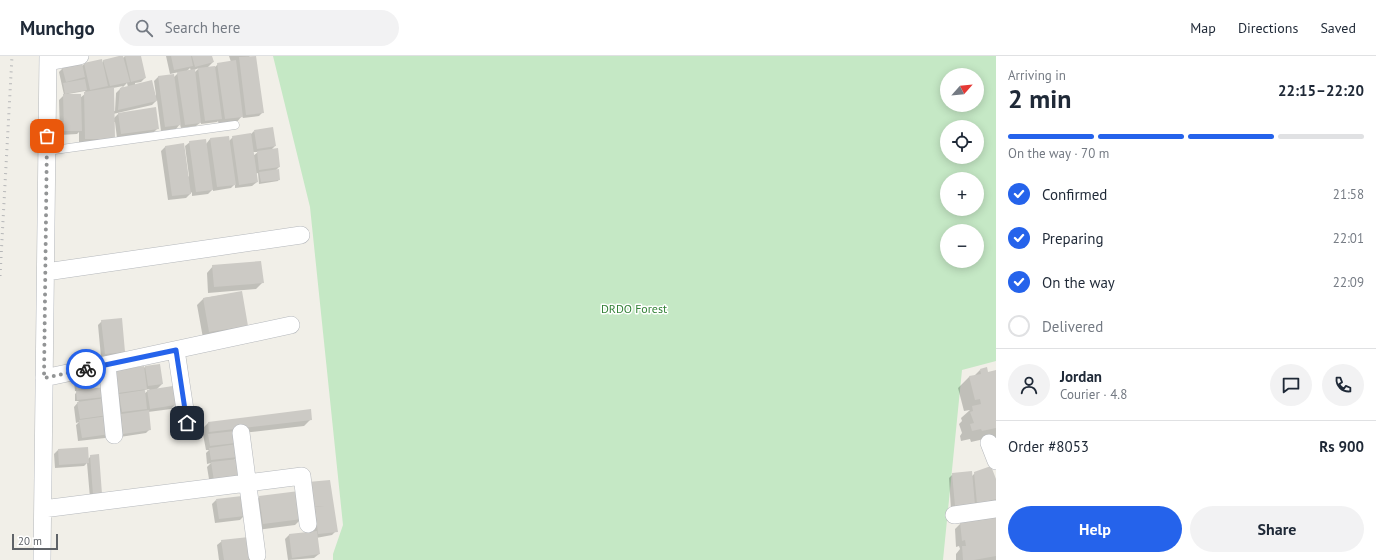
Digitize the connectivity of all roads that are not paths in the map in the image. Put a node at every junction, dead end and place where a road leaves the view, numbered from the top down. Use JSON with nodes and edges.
{"nodes":[{"id":1,"x":80,"y":56,"type":"edge"},
{"id":2,"x":48,"y":59,"type":"edge"},
{"id":3,"x":235,"y":125,"type":"dead end"},
{"id":4,"x":47,"y":151,"type":"junction"},
{"id":5,"x":301,"y":234,"type":"dead end"},
{"id":6,"x":46,"y":272,"type":"junction"},
{"id":7,"x":291,"y":325,"type":"dead end"},
{"id":8,"x":176,"y":350,"type":"junction"},
{"id":9,"x":107,"y":365,"type":"junction"},
{"id":10,"x":44,"y":378,"type":"junction"},
{"id":11,"x":187,"y":423,"type":"dead end"},
{"id":12,"x":241,"y":433,"type":"dead end"},
{"id":13,"x":114,"y":435,"type":"dead end"},
{"id":14,"x":989,"y":443,"type":"dead end"},
{"id":15,"x":996,"y":461,"type":"edge"},
{"id":16,"x":248,"y":483,"type":"junction"},
{"id":17,"x":43,"y":509,"type":"junction"},
{"id":18,"x":996,"y":509,"type":"edge"},
{"id":19,"x":954,"y":515,"type":"dead end"},
{"id":20,"x":308,"y":524,"type":"dead end"},
{"id":21,"x":257,"y":555,"type":"dead end"},
{"id":22,"x":42,"y":560,"type":"edge"}],
"edges":[{"from":1,"to":2,"type":"street"},
{"from":2,"to":4,"type":"street"},
{"from":3,"to":4,"type":"lane"},
{"from":4,"to":6,"type":"street"},
{"from":5,"to":6,"type":"street"},
{"from":6,"to":10,"type":"street"},
{"from":7,"to":8,"type":"street"},
{"from":8,"to":9,"type":"street"},
{"from":8,"to":11,"type":"street"},
{"from":9,"to":10,"type":"street"},
{"from":9,"to":13,"type":"street"},
{"from":10,"to":17,"type":"street"},
{"from":12,"to":16,"type":"street"},
{"from":14,"to":15,"type":"street"},
{"from":16,"to":17,"type":"street"},
{"from":16,"to":20,"type":"street"},
{"from":16,"to":21,"type":"street"},
{"from":17,"to":22,"type":"street"},
{"from":18,"to":19,"type":"street"}]}
